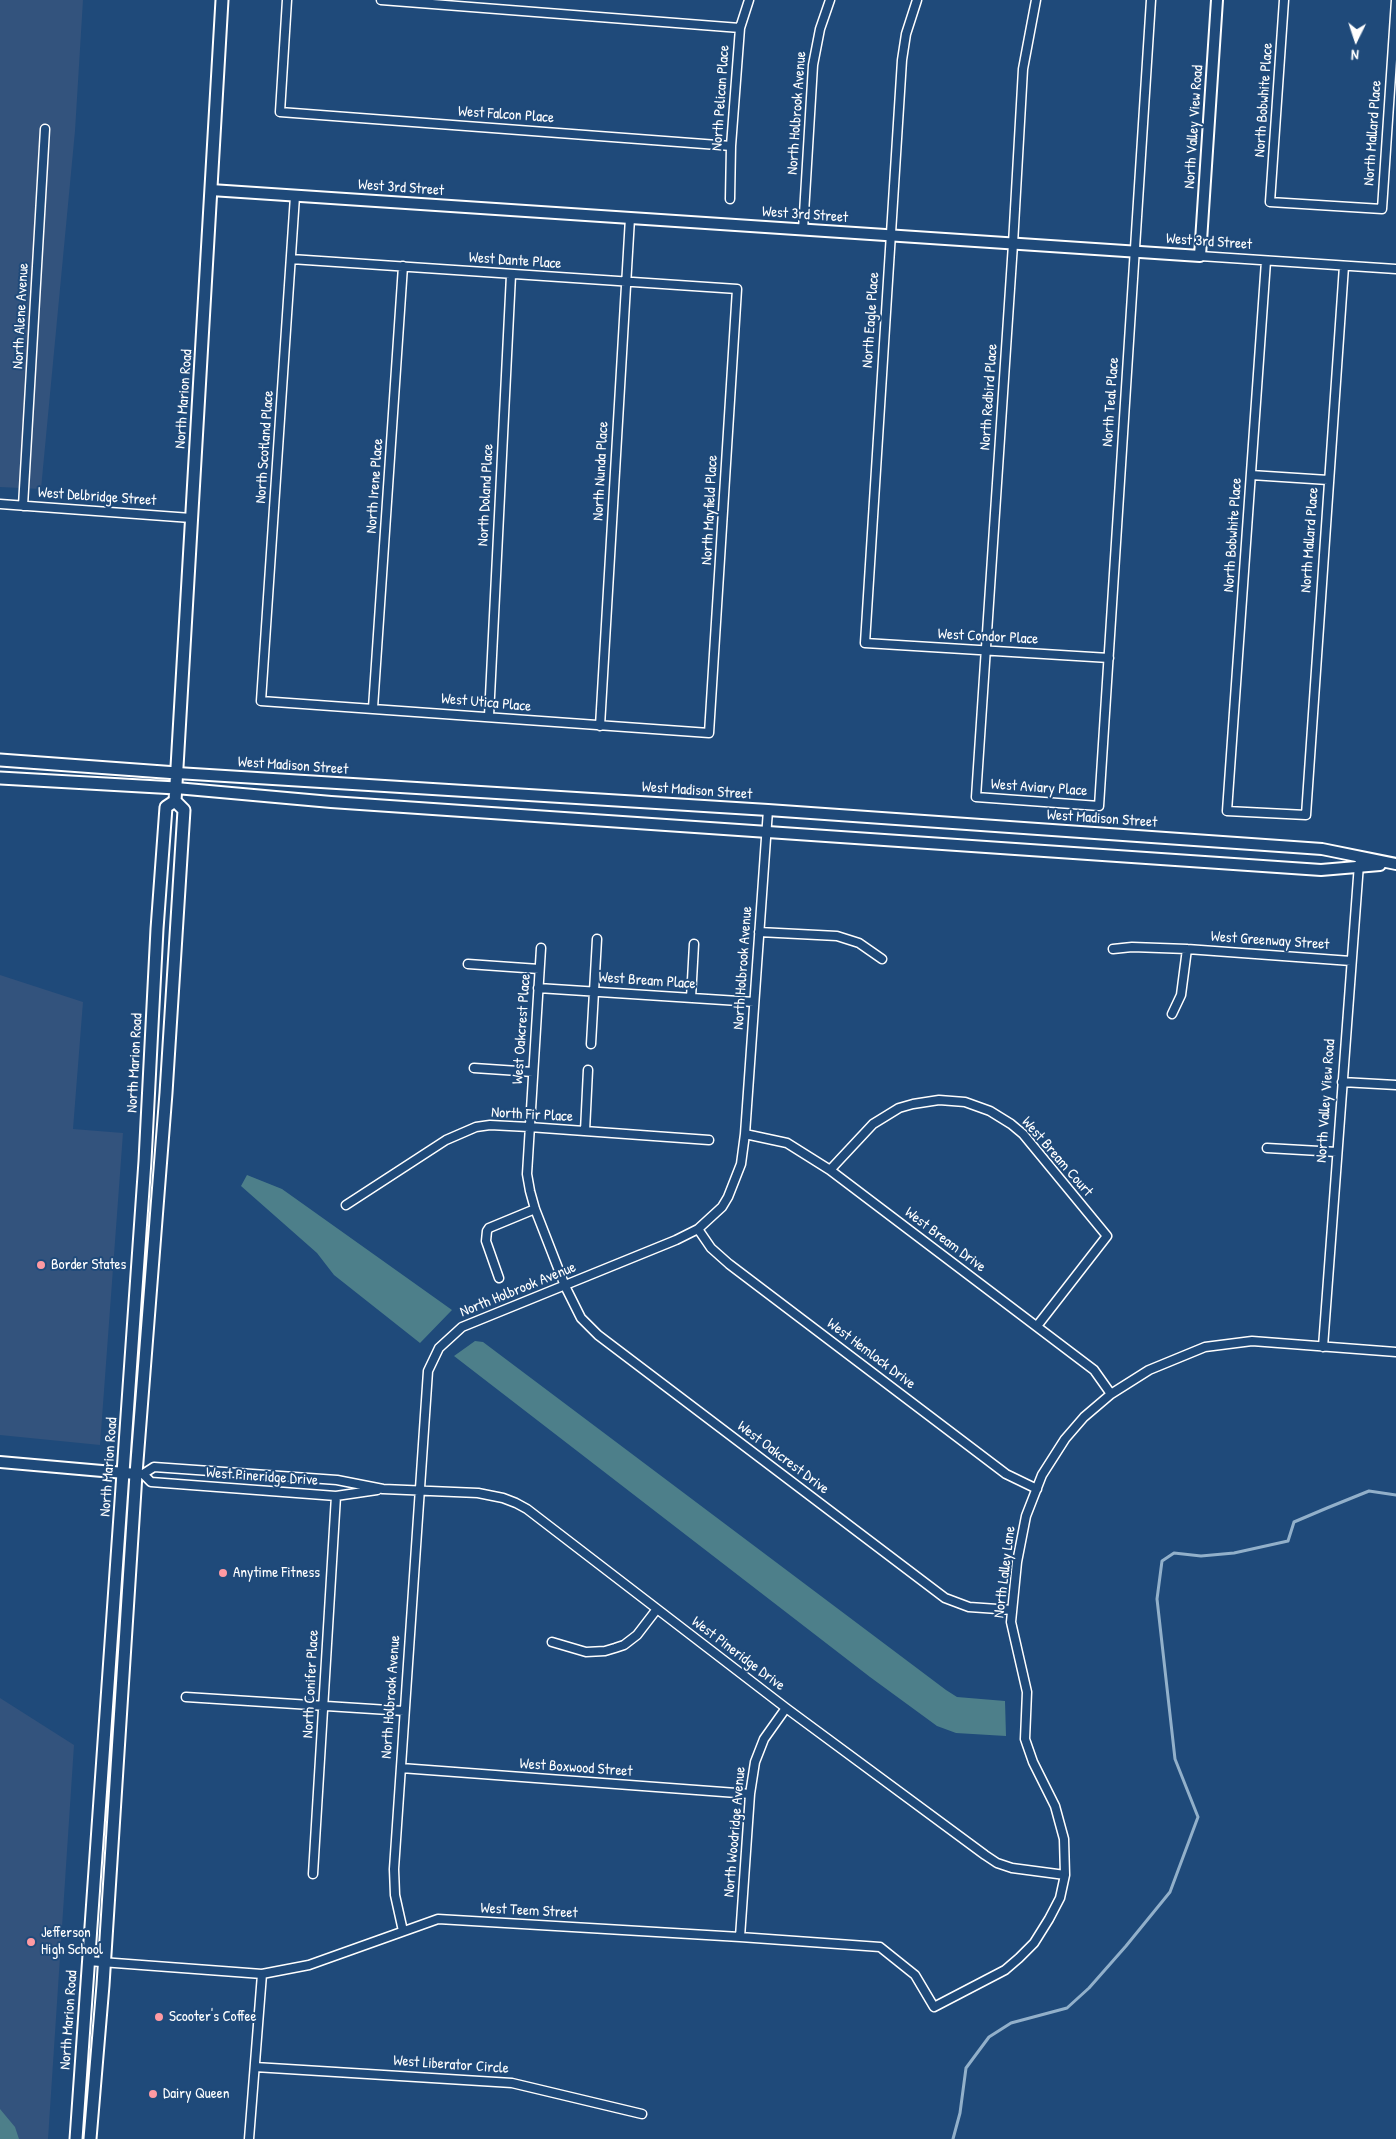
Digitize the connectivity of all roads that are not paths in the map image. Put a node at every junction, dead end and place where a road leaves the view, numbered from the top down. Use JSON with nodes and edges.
{"nodes":[{"id":1,"x":222,"y":0,"type":"edge"},
{"id":2,"x":287,"y":0,"type":"edge"},
{"id":3,"x":381,"y":0,"type":"edge"},
{"id":4,"x":749,"y":0,"type":"edge"},
{"id":5,"x":830,"y":0,"type":"edge"},
{"id":6,"x":917,"y":0,"type":"edge"},
{"id":7,"x":1036,"y":0,"type":"edge"},
{"id":8,"x":1151,"y":0,"type":"edge"},
{"id":9,"x":1217,"y":0,"type":"edge"},
{"id":10,"x":1284,"y":0,"type":"edge"},
{"id":11,"x":1396,"y":0,"type":"edge"},
{"id":12,"x":740,"y":28,"type":"junction"},
{"id":13,"x":45,"y":129,"type":"dead end"},
{"id":14,"x":731,"y":146,"type":"junction"},
{"id":15,"x":211,"y":190,"type":"junction"},
{"id":16,"x":295,"y":196,"type":"junction"},
{"id":17,"x":730,"y":199,"type":"dead end"},
{"id":18,"x":1382,"y":208,"type":"joint"},
{"id":19,"x":630,"y":218,"type":"junction"},
{"id":20,"x":803,"y":230,"type":"junction"},
{"id":21,"x":890,"y":236,"type":"junction"},
{"id":22,"x":1013,"y":244,"type":"junction"},
{"id":23,"x":1134,"y":252,"type":"junction"},
{"id":24,"x":1200,"y":256,"type":"junction"},
{"id":25,"x":291,"y":259,"type":"junction"},
{"id":26,"x":1266,"y":261,"type":"junction"},
{"id":27,"x":403,"y":266,"type":"junction"},
{"id":28,"x":1344,"y":266,"type":"junction"},
{"id":29,"x":1396,"y":270,"type":"edge"},
{"id":30,"x":511,"y":275,"type":"junction"},
{"id":31,"x":626,"y":281,"type":"junction"},
{"id":32,"x":737,"y":288,"type":"joint"},
{"id":33,"x":1251,"y":475,"type":"junction"},
{"id":34,"x":1328,"y":480,"type":"junction"},
{"id":35,"x":0,"y":504,"type":"edge"},
{"id":36,"x":23,"y":506,"type":"junction"},
{"id":37,"x":191,"y":518,"type":"junction"},
{"id":38,"x":865,"y":643,"type":"joint"},
{"id":39,"x":985,"y":651,"type":"junction"},
{"id":40,"x":1109,"y":658,"type":"junction"},
{"id":41,"x":261,"y":701,"type":"joint"},
{"id":42,"x":373,"y":708,"type":"junction"},
{"id":43,"x":489,"y":716,"type":"junction"},
{"id":44,"x":600,"y":726,"type":"junction"},
{"id":45,"x":709,"y":733,"type":"joint"},
{"id":46,"x":0,"y":760,"type":"edge"},
{"id":47,"x":177,"y":773,"type":"junction"},
{"id":48,"x":0,"y":778,"type":"edge"},
{"id":49,"x":176,"y":788,"type":"junction"},
{"id":50,"x":976,"y":797,"type":"joint"},
{"id":51,"x":175,"y":801,"type":"junction"},
{"id":52,"x":1099,"y":806,"type":"joint"},
{"id":53,"x":768,"y":810,"type":"junction"},
{"id":54,"x":1306,"y":815,"type":"joint"},
{"id":55,"x":766,"y":832,"type":"junction"},
{"id":56,"x":1359,"y":862,"type":"junction"},
{"id":57,"x":1394,"y":864,"type":"edge"},
{"id":58,"x":759,"y":932,"type":"junction"},
{"id":59,"x":597,"y":939,"type":"dead end"},
{"id":60,"x":694,"y":944,"type":"dead end"},
{"id":61,"x":541,"y":948,"type":"dead end"},
{"id":62,"x":1112,"y":949,"type":"dead end"},
{"id":63,"x":1187,"y":949,"type":"junction"},
{"id":64,"x":882,"y":959,"type":"dead end"},
{"id":65,"x":1351,"y":961,"type":"junction"},
{"id":66,"x":468,"y":964,"type":"dead end"},
{"id":67,"x":539,"y":969,"type":"junction"},
{"id":68,"x":538,"y":988,"type":"junction"},
{"id":69,"x":594,"y":992,"type":"junction"},
{"id":70,"x":691,"y":998,"type":"junction"},
{"id":71,"x":754,"y":1002,"type":"junction"},
{"id":72,"x":1172,"y":1014,"type":"dead end"},
{"id":73,"x":591,"y":1044,"type":"dead end"},
{"id":74,"x":474,"y":1068,"type":"dead end"},
{"id":75,"x":588,"y":1070,"type":"dead end"},
{"id":76,"x":532,"y":1072,"type":"junction"},
{"id":77,"x":1342,"y":1082,"type":"junction"},
{"id":78,"x":1396,"y":1086,"type":"edge"},
{"id":79,"x":529,"y":1126,"type":"junction"},
{"id":80,"x":584,"y":1131,"type":"junction"},
{"id":81,"x":745,"y":1134,"type":"junction"},
{"id":82,"x":709,"y":1140,"type":"dead end"},
{"id":83,"x":1267,"y":1148,"type":"dead end"},
{"id":84,"x":1337,"y":1152,"type":"junction"},
{"id":85,"x":830,"y":1170,"type":"junction"},
{"id":86,"x":346,"y":1205,"type":"dead end"},
{"id":87,"x":535,"y":1209,"type":"junction"},
{"id":88,"x":698,"y":1229,"type":"junction"},
{"id":89,"x":499,"y":1278,"type":"dead end"},
{"id":90,"x":565,"y":1286,"type":"junction"},
{"id":91,"x":1037,"y":1326,"type":"junction"},
{"id":92,"x":1323,"y":1346,"type":"junction"},
{"id":93,"x":1396,"y":1352,"type":"edge"},
{"id":94,"x":1112,"y":1394,"type":"junction"},
{"id":95,"x":0,"y":1462,"type":"edge"},
{"id":96,"x":124,"y":1473,"type":"junction"},
{"id":97,"x":140,"y":1474,"type":"junction"},
{"id":98,"x":1037,"y":1488,"type":"junction"},
{"id":99,"x":383,"y":1489,"type":"junction"},
{"id":100,"x":419,"y":1491,"type":"junction"},
{"id":101,"x":336,"y":1496,"type":"junction"},
{"id":102,"x":657,"y":1609,"type":"junction"},
{"id":103,"x":1012,"y":1610,"type":"junction"},
{"id":104,"x":552,"y":1642,"type":"dead end"},
{"id":105,"x":186,"y":1697,"type":"dead end"},
{"id":106,"x":323,"y":1705,"type":"junction"},
{"id":107,"x":786,"y":1708,"type":"junction"},
{"id":108,"x":404,"y":1711,"type":"junction"},
{"id":109,"x":400,"y":1768,"type":"junction"},
{"id":110,"x":750,"y":1794,"type":"junction"},
{"id":111,"x":313,"y":1874,"type":"dead end"},
{"id":112,"x":1065,"y":1875,"type":"junction"},
{"id":113,"x":403,"y":1931,"type":"junction"},
{"id":114,"x":740,"y":1937,"type":"junction"},
{"id":115,"x":88,"y":1962,"type":"junction"},
{"id":116,"x":104,"y":1962,"type":"junction"},
{"id":117,"x":262,"y":1974,"type":"junction"},
{"id":118,"x":934,"y":2007,"type":"joint"},
{"id":119,"x":255,"y":2066,"type":"junction"},
{"id":120,"x":642,"y":2114,"type":"dead end"},
{"id":121,"x":76,"y":2139,"type":"edge"},
{"id":122,"x":90,"y":2139,"type":"edge"},
{"id":123,"x":249,"y":2139,"type":"edge"}],
"edges":[{"from":1,"to":15,"type":"main road","name":"North Marion Road"},
{"from":2,"to":14,"type":"street","name":"West Falcon Place"},
{"from":3,"to":12,"type":"street"},
{"from":4,"to":12,"type":"street","name":"North Pelican Place"},
{"from":5,"to":20,"type":"street","name":"North Holbrook Avenue"},
{"from":6,"to":21,"type":"street","name":"North Eagle Place"},
{"from":7,"to":22,"type":"street","name":"North Redbird Place"},
{"from":8,"to":23,"type":"street","name":"North Teal Place"},
{"from":9,"to":24,"type":"street","name":"North Valley View Road"},
{"from":10,"to":18,"type":"street","name":"North Bobwhite Place"},
{"from":11,"to":18,"type":"street","name":"North Mallard Place"},
{"from":12,"to":14,"type":"street","name":"North Pelican Place"},
{"from":13,"to":36,"type":"street","name":"North Alene Avenue"},
{"from":14,"to":17,"type":"street","name":"North Pelican Place"},
{"from":15,"to":16,"type":"street","name":"West 3rd Street"},
{"from":15,"to":37,"type":"main road","name":"North Marion Road"},
{"from":16,"to":19,"type":"street","name":"West 3rd Street"},
{"from":16,"to":25,"type":"street","name":"North Scotland Place"},
{"from":19,"to":20,"type":"street","name":"West 3rd Street"},
{"from":19,"to":31,"type":"street","name":"North Nunda Place"},
{"from":20,"to":21,"type":"street","name":"West 3rd Street"},
{"from":21,"to":22,"type":"street","name":"West 3rd Street"},
{"from":21,"to":38,"type":"street","name":"North Eagle Place"},
{"from":22,"to":23,"type":"street","name":"West 3rd Street"},
{"from":22,"to":39,"type":"street","name":"North Redbird Place"},
{"from":23,"to":24,"type":"street","name":"West 3rd Street"},
{"from":23,"to":40,"type":"street","name":"North Teal Place"},
{"from":24,"to":26,"type":"street","name":"West 3rd Street"},
{"from":25,"to":27,"type":"street","name":"West Dante Place"},
{"from":25,"to":41,"type":"street","name":"North Scotland Place"},
{"from":26,"to":28,"type":"street","name":"West 3rd Street"},
{"from":26,"to":33,"type":"street","name":"North Bobwhite Place"},
{"from":27,"to":30,"type":"street","name":"West Dante Place"},
{"from":27,"to":42,"type":"street","name":"North Irene Place"},
{"from":28,"to":29,"type":"street","name":"West 3rd Street"},
{"from":28,"to":34,"type":"street","name":"North Mallard Place"},
{"from":30,"to":31,"type":"street","name":"West Dante Place"},
{"from":30,"to":43,"type":"street","name":"North Doland Place"},
{"from":31,"to":32,"type":"street","name":"West Dante Place"},
{"from":31,"to":44,"type":"street","name":"North Nunda Place"},
{"from":32,"to":45,"type":"street","name":"North Mayfield Place"},
{"from":33,"to":34,"type":"street"},
{"from":33,"to":54,"type":"street","name":"North Bobwhite Place"},
{"from":34,"to":54,"type":"street","name":"North Mallard Place"},
{"from":35,"to":36,"type":"street","name":"West Delbridge Street"},
{"from":36,"to":37,"type":"street","name":"West Delbridge Street"},
{"from":37,"to":47,"type":"main road","name":"North Marion Road"},
{"from":38,"to":39,"type":"street","name":"West Condor Place"},
{"from":39,"to":40,"type":"street","name":"West Condor Place"},
{"from":39,"to":50,"type":"street","name":"North Redbird Place"},
{"from":40,"to":52,"type":"street","name":"North Teal Place"},
{"from":41,"to":42,"type":"street","name":"West Utica Place"},
{"from":42,"to":43,"type":"street","name":"West Utica Place"},
{"from":43,"to":44,"type":"street","name":"West Utica Place"},
{"from":44,"to":45,"type":"street","name":"West Utica Place"},
{"from":46,"to":47,"type":"main road","name":"West Madison Street"},
{"from":47,"to":49,"type":"main road","name":"North Marion Road"},
{"from":47,"to":53,"type":"street","name":"West Madison Street"},
{"from":48,"to":49,"type":"main road","name":"West Madison Street"},
{"from":49,"to":51,"type":"main road","name":"North Marion Road"},
{"from":49,"to":55,"type":"street","name":"West Madison Street"},
{"from":50,"to":52,"type":"street","name":"West Aviary Place"},
{"from":51,"to":96,"type":"main road","name":"North Marion Road"},
{"from":51,"to":97,"type":"main road","name":"North Marion Road"},
{"from":53,"to":55,"type":"street","name":"North Holbrook Avenue"},
{"from":53,"to":56,"type":"street","name":"West Madison Street"},
{"from":55,"to":56,"type":"street","name":"West Madison Street"},
{"from":55,"to":58,"type":"street","name":"North Holbrook Avenue"},
{"from":56,"to":57,"type":"street","name":"West Madison Street"},
{"from":56,"to":65,"type":"street","name":"North Valley View Road"},
{"from":58,"to":64,"type":"street"},
{"from":58,"to":71,"type":"street","name":"North Holbrook Avenue"},
{"from":59,"to":69,"type":"street"},
{"from":60,"to":70,"type":"street"},
{"from":61,"to":67,"type":"street","name":"West Oakcrest Place"},
{"from":62,"to":63,"type":"street","name":"West Greenway Street"},
{"from":63,"to":65,"type":"street","name":"West Greenway Street"},
{"from":63,"to":72,"type":"street"},
{"from":65,"to":77,"type":"street","name":"North Valley View Road"},
{"from":66,"to":67,"type":"street"},
{"from":67,"to":68,"type":"street","name":"West Oakcrest Place"},
{"from":68,"to":69,"type":"street","name":"West Bream Place"},
{"from":68,"to":76,"type":"street","name":"West Oakcrest Place"},
{"from":69,"to":70,"type":"street","name":"West Bream Place"},
{"from":69,"to":73,"type":"street"},
{"from":70,"to":71,"type":"street","name":"West Bream Place"},
{"from":71,"to":81,"type":"street","name":"North Holbrook Avenue"},
{"from":74,"to":76,"type":"street"},
{"from":75,"to":80,"type":"street"},
{"from":76,"to":79,"type":"street","name":"West Oakcrest Place"},
{"from":77,"to":78,"type":"street"},
{"from":77,"to":84,"type":"street","name":"North Valley View Road"},
{"from":79,"to":80,"type":"street","name":"North Fir Place"},
{"from":79,"to":86,"type":"street","name":"North Fir Place"},
{"from":79,"to":87,"type":"street","name":"West Oakcrest Place"},
{"from":80,"to":82,"type":"street","name":"North Fir Place"},
{"from":81,"to":85,"type":"street","name":"West Bream Drive"},
{"from":81,"to":88,"type":"street","name":"North Holbrook Avenue"},
{"from":83,"to":84,"type":"street"},
{"from":84,"to":92,"type":"street","name":"North Valley View Road"},
{"from":85,"to":91,"type":"street","name":"West Bream Drive"},
{"from":85,"to":91,"type":"street","name":"West Bream Court"},
{"from":87,"to":89,"type":"street"},
{"from":87,"to":90,"type":"street","name":"West Oakcrest Place"},
{"from":88,"to":90,"type":"street","name":"North Holbrook Avenue"},
{"from":88,"to":98,"type":"street","name":"West Hemlock Drive"},
{"from":90,"to":100,"type":"street","name":"North Holbrook Avenue"},
{"from":90,"to":103,"type":"street","name":"West Oakcrest Drive"},
{"from":91,"to":94,"type":"street","name":"West Bream Drive"},
{"from":92,"to":93,"type":"street","name":"North Lalley Lane"},
{"from":92,"to":94,"type":"street","name":"North Lalley Lane"},
{"from":94,"to":98,"type":"street","name":"North Lalley Lane"},
{"from":95,"to":96,"type":"street"},
{"from":96,"to":97,"type":"street"},
{"from":96,"to":115,"type":"main road","name":"North Marion Road"},
{"from":97,"to":99,"type":"street","name":"West Pineridge Drive"},
{"from":97,"to":101,"type":"street","name":"West Pineridge Drive"},
{"from":97,"to":116,"type":"main road","name":"North Marion Road"},
{"from":98,"to":103,"type":"street","name":"North Lalley Lane"},
{"from":99,"to":100,"type":"street","name":"West Pineridge Drive"},
{"from":99,"to":101,"type":"street","name":"West Pineridge Drive"},
{"from":100,"to":102,"type":"street","name":"West Pineridge Drive"},
{"from":100,"to":108,"type":"street","name":"North Holbrook Avenue"},
{"from":101,"to":106,"type":"street","name":"North Conifer Place"},
{"from":102,"to":104,"type":"street"},
{"from":102,"to":107,"type":"street","name":"West Pineridge Drive"},
{"from":103,"to":112,"type":"street","name":"North Lalley Lane"},
{"from":105,"to":106,"type":"street"},
{"from":106,"to":108,"type":"street"},
{"from":106,"to":111,"type":"street","name":"North Conifer Place"},
{"from":107,"to":110,"type":"street","name":"North Woodridge Avenue"},
{"from":107,"to":112,"type":"street","name":"West Pineridge Drive"},
{"from":108,"to":109,"type":"street","name":"North Holbrook Avenue"},
{"from":109,"to":110,"type":"street","name":"West Boxwood Street"},
{"from":109,"to":113,"type":"street","name":"North Holbrook Avenue"},
{"from":110,"to":114,"type":"street","name":"North Woodridge Avenue"},
{"from":112,"to":118,"type":"street","name":"North Lalley Lane"},
{"from":113,"to":114,"type":"street","name":"West Teem Street"},
{"from":113,"to":117,"type":"street","name":"West Teem Street"},
{"from":114,"to":118,"type":"street","name":"West Teem Street"},
{"from":115,"to":116,"type":"street","name":"West Teem Street"},
{"from":115,"to":121,"type":"main road","name":"North Marion Road"},
{"from":116,"to":117,"type":"street","name":"West Teem Street"},
{"from":116,"to":122,"type":"main road","name":"North Marion Road"},
{"from":117,"to":119,"type":"street"},
{"from":119,"to":120,"type":"street","name":"West Liberator Circle"},
{"from":119,"to":123,"type":"street"}]}
